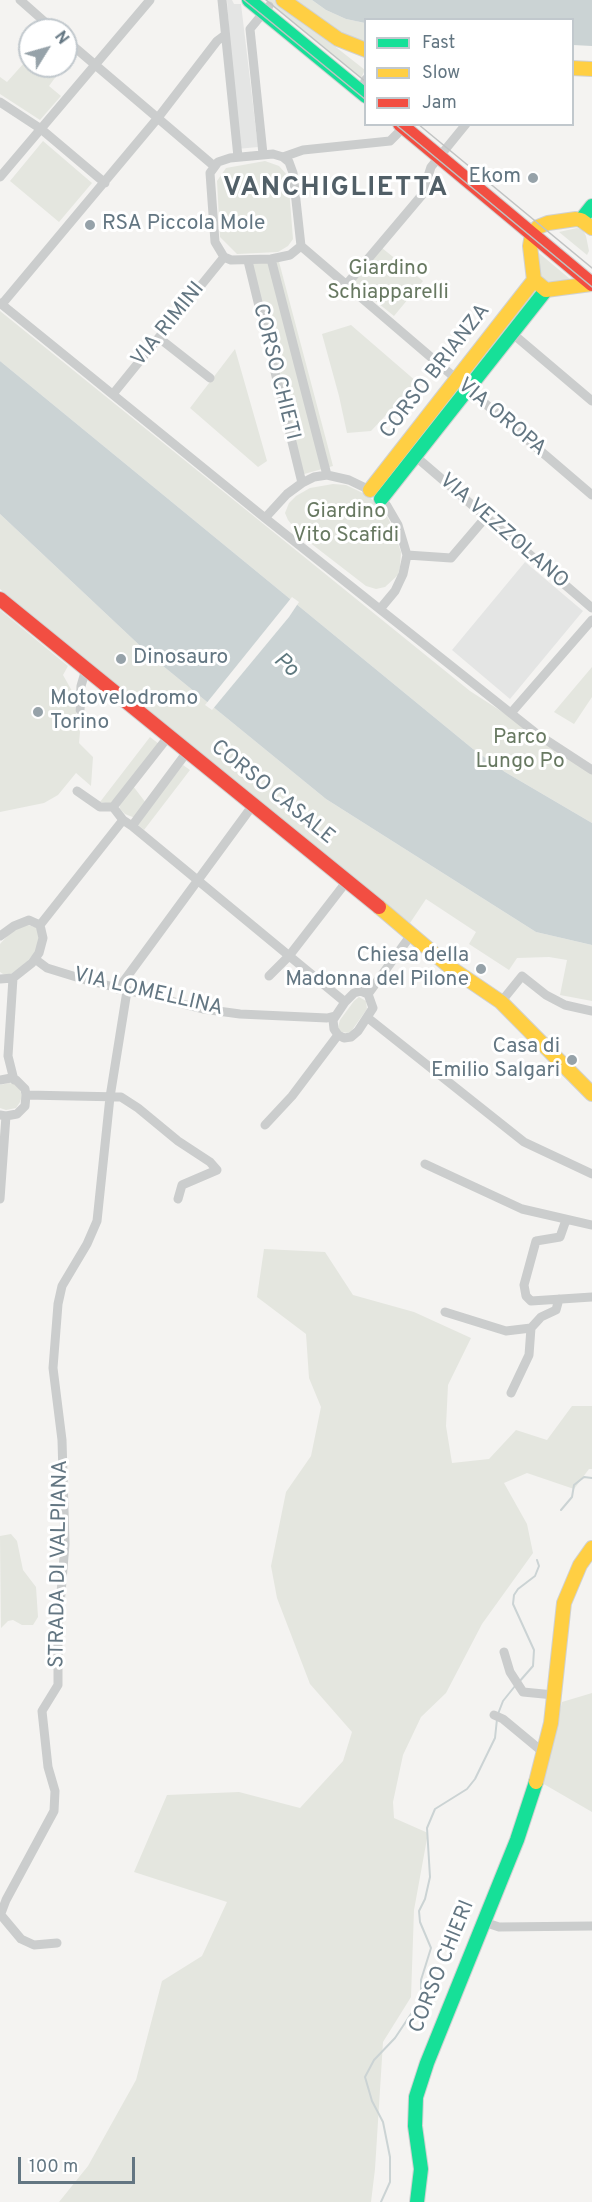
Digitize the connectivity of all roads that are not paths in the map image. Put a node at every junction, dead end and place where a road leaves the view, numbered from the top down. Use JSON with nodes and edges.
{"nodes":[{"id":1,"x":20,"y":0,"type":"edge"},
{"id":2,"x":150,"y":0,"type":"edge"},
{"id":3,"x":222,"y":0,"type":"edge"},
{"id":4,"x":249,"y":0,"type":"edge"},
{"id":5,"x":284,"y":0,"type":"edge"},
{"id":6,"x":265,"y":6,"type":"edge"},
{"id":7,"x":40,"y":18,"type":"edge"},
{"id":8,"x":225,"y":35,"type":"junction"},
{"id":9,"x":364,"y":49,"type":"edge"},
{"id":10,"x":78,"y":51,"type":"edge"},
{"id":11,"x":94,"y":65,"type":"junction"},
{"id":12,"x":574,"y":68,"type":"edge"},
{"id":13,"x":592,"y":69,"type":"edge"},
{"id":14,"x":364,"y":87,"type":"edge"},
{"id":15,"x":0,"y":102,"type":"edge"},
{"id":16,"x":158,"y":119,"type":"junction"},
{"id":17,"x":405,"y":126,"type":"edge"},
{"id":18,"x":407,"y":126,"type":"edge"},
{"id":19,"x":464,"y":126,"type":"edge"},
{"id":20,"x":41,"y":129,"type":"junction"},
{"id":21,"x":441,"y":153,"type":"junction"},
{"id":22,"x":262,"y":154,"type":"junction"},
{"id":23,"x":238,"y":157,"type":"junction"},
{"id":24,"x":283,"y":157,"type":"junction"},
{"id":25,"x":214,"y":166,"type":"junction"},
{"id":26,"x":0,"y":177,"type":"edge"},
{"id":27,"x":105,"y":183,"type":"junction"},
{"id":28,"x":592,"y":206,"type":"edge"},
{"id":29,"x":586,"y":224,"type":"edge"},
{"id":30,"x":535,"y":231,"type":"junction"},
{"id":31,"x":300,"y":246,"type":"junction"},
{"id":32,"x":224,"y":257,"type":"junction"},
{"id":33,"x":271,"y":259,"type":"junction"},
{"id":34,"x":248,"y":261,"type":"junction"},
{"id":35,"x":592,"y":272,"type":"edge"},
{"id":36,"x":534,"y":280,"type":"junction"},
{"id":37,"x":592,"y":284,"type":"edge"},
{"id":38,"x":346,"y":285,"type":"junction"},
{"id":39,"x":546,"y":290,"type":"junction"},
{"id":40,"x":1,"y":303,"type":"edge"},
{"id":41,"x":513,"y":334,"type":"junction"},
{"id":42,"x":159,"y":338,"type":"junction"},
{"id":43,"x":210,"y":378,"type":"dead end"},
{"id":44,"x":456,"y":379,"type":"junction"},
{"id":45,"x":467,"y":389,"type":"junction"},
{"id":46,"x":113,"y":394,"type":"junction"},
{"id":47,"x":592,"y":401,"type":"edge"},
{"id":48,"x":415,"y":456,"type":"junction"},
{"id":49,"x":327,"y":475,"type":"junction"},
{"id":50,"x":302,"y":483,"type":"junction"},
{"id":51,"x":370,"y":490,"type":"junction"},
{"id":52,"x":592,"y":495,"type":"edge"},
{"id":53,"x":381,"y":499,"type":"junction"},
{"id":54,"x":486,"y":517,"type":"junction"},
{"id":55,"x":266,"y":518,"type":"junction"},
{"id":56,"x":407,"y":555,"type":"junction"},
{"id":57,"x":0,"y":598,"type":"edge"},
{"id":58,"x":592,"y":608,"type":"edge"},
{"id":59,"x":380,"y":609,"type":"junction"},
{"id":60,"x":592,"y":620,"type":"edge"},
{"id":61,"x":86,"y":669,"type":"junction"},
{"id":62,"x":80,"y":710,"type":"dead end"},
{"id":63,"x":511,"y":713,"type":"junction"},
{"id":64,"x":168,"y":737,"type":"junction"},
{"id":65,"x":187,"y":752,"type":"junction"},
{"id":66,"x":592,"y":770,"type":"edge"},
{"id":67,"x":77,"y":791,"type":"dead end"},
{"id":68,"x":253,"y":806,"type":"junction"},
{"id":69,"x":113,"y":807,"type":"junction"},
{"id":70,"x":123,"y":820,"type":"junction"},
{"id":71,"x":132,"y":826,"type":"junction"},
{"id":72,"x":197,"y":880,"type":"junction"},
{"id":73,"x":347,"y":881,"type":"junction"},
{"id":74,"x":40,"y":925,"type":"junction"},
{"id":75,"x":411,"y":935,"type":"junction"},
{"id":76,"x":0,"y":936,"type":"edge"},
{"id":77,"x":289,"y":956,"type":"junction"},
{"id":78,"x":35,"y":959,"type":"junction"},
{"id":79,"x":269,"y":976,"type":"dead end"},
{"id":80,"x":13,"y":978,"type":"junction"},
{"id":81,"x":0,"y":979,"type":"edge"},
{"id":82,"x":122,"y":990,"type":"junction"},
{"id":83,"x":368,"y":994,"type":"junction"},
{"id":84,"x":345,"y":1002,"type":"junction"},
{"id":85,"x":501,"y":1002,"type":"junction"},
{"id":86,"x":592,"y":1011,"type":"edge"},
{"id":87,"x":335,"y":1016,"type":"junction"},
{"id":88,"x":369,"y":1018,"type":"junction"},
{"id":89,"x":339,"y":1035,"type":"junction"},
{"id":90,"x":6,"y":1061,"type":"edge"},
{"id":91,"x":6,"y":1079,"type":"edge"},
{"id":92,"x":592,"y":1094,"type":"edge"},
{"id":93,"x":26,"y":1095,"type":"junction"},
{"id":94,"x":110,"y":1097,"type":"junction"},
{"id":95,"x":3,"y":1115,"type":"edge"},
{"id":96,"x":265,"y":1125,"type":"dead end"},
{"id":97,"x":425,"y":1164,"type":"dead end"},
{"id":98,"x":592,"y":1174,"type":"edge"},
{"id":99,"x":0,"y":1199,"type":"edge"},
{"id":100,"x":178,"y":1199,"type":"dead end"},
{"id":101,"x":566,"y":1220,"type":"junction"},
{"id":102,"x":592,"y":1225,"type":"edge"},
{"id":103,"x":592,"y":1297,"type":"edge"},
{"id":104,"x":559,"y":1299,"type":"junction"},
{"id":105,"x":445,"y":1312,"type":"dead end"},
{"id":106,"x":531,"y":1328,"type":"junction"},
{"id":107,"x":511,"y":1393,"type":"dead end"},
{"id":108,"x":592,"y":1548,"type":"edge"},
{"id":109,"x":504,"y":1652,"type":"dead end"},
{"id":110,"x":554,"y":1695,"type":"junction"},
{"id":111,"x":494,"y":1714,"type":"dead end"},
{"id":112,"x":544,"y":1753,"type":"junction"},
{"id":113,"x":0,"y":1915,"type":"edge"},
{"id":114,"x":484,"y":1922,"type":"junction"},
{"id":115,"x":592,"y":1926,"type":"edge"},
{"id":116,"x":57,"y":1943,"type":"dead end"},
{"id":117,"x":417,"y":2202,"type":"edge"}],
"edges":[{"from":1,"to":7,"type":"street"},
{"from":2,"to":11,"type":"street"},
{"from":3,"to":8,"type":"street"},
{"from":4,"to":6,"type":"main road"},
{"from":5,"to":9,"type":"main road"},
{"from":6,"to":14,"type":"main road"},
{"from":6,"to":22,"type":"street"},
{"from":8,"to":16,"type":"street"},
{"from":8,"to":23,"type":"street"},
{"from":10,"to":11,"type":"street"},
{"from":11,"to":16,"type":"street"},
{"from":11,"to":20,"type":"street"},
{"from":12,"to":13,"type":"main road"},
{"from":15,"to":20,"type":"street"},
{"from":16,"to":25,"type":"street"},
{"from":16,"to":27,"type":"street"},
{"from":17,"to":24,"type":"street"},
{"from":18,"to":21,"type":"main road"},
{"from":19,"to":21,"type":"street"},
{"from":20,"to":26,"type":"street"},
{"from":20,"to":27,"type":"street"},
{"from":21,"to":30,"type":"main road"},
{"from":21,"to":38,"type":"street"},
{"from":22,"to":23,"type":"street"},
{"from":22,"to":24,"type":"street"},
{"from":23,"to":25,"type":"street"},
{"from":24,"to":31,"type":"street"},
{"from":25,"to":32,"type":"street"},
{"from":27,"to":40,"type":"street"},
{"from":28,"to":29,"type":"main road"},
{"from":29,"to":30,"type":"main road"},
{"from":30,"to":35,"type":"main road"},
{"from":30,"to":36,"type":"main road"},
{"from":30,"to":37,"type":"main road"},
{"from":31,"to":33,"type":"street"},
{"from":31,"to":38,"type":"street","name":"VIA OROPA"},
{"from":32,"to":34,"type":"street"},
{"from":32,"to":42,"type":"street","name":"VIA RIMINI"},
{"from":33,"to":34,"type":"street"},
{"from":33,"to":49,"type":"street","name":"CORSO CHIETI"},
{"from":34,"to":50,"type":"street","name":"CORSO CHIETI"},
{"from":36,"to":39,"type":"main road"},
{"from":36,"to":44,"type":"main road","name":"CORSO BRIANZA"},
{"from":37,"to":39,"type":"main road"},
{"from":38,"to":44,"type":"street","name":"VIA OROPA"},
{"from":39,"to":41,"type":"main road","name":"CORSO BRIANZA"},
{"from":40,"to":46,"type":"street"},
{"from":41,"to":45,"type":"main road","name":"CORSO BRIANZA"},
{"from":41,"to":47,"type":"street"},
{"from":42,"to":43,"type":"street"},
{"from":42,"to":46,"type":"street","name":"VIA RIMINI"},
{"from":44,"to":45,"type":"street","name":"VIA OROPA"},
{"from":44,"to":51,"type":"main road","name":"CORSO BRIANZA"},
{"from":45,"to":48,"type":"main road","name":"CORSO BRIANZA"},
{"from":45,"to":52,"type":"street","name":"VIA OROPA"},
{"from":46,"to":55,"type":"street"},
{"from":48,"to":53,"type":"main road","name":"CORSO BRIANZA"},
{"from":48,"to":54,"type":"street","name":"VIA VEZZOLANO"},
{"from":49,"to":50,"type":"street"},
{"from":49,"to":51,"type":"street"},
{"from":50,"to":55,"type":"street"},
{"from":51,"to":53,"type":"street"},
{"from":53,"to":56,"type":"street"},
{"from":54,"to":56,"type":"street"},
{"from":54,"to":58,"type":"street","name":"VIA VEZZOLANO"},
{"from":55,"to":59,"type":"street"},
{"from":56,"to":59,"type":"street"},
{"from":57,"to":61,"type":"main road","name":"CORSO CASALE"},
{"from":59,"to":63,"type":"street"},
{"from":60,"to":63,"type":"street"},
{"from":61,"to":62,"type":"street"},
{"from":61,"to":64,"type":"main road","name":"CORSO CASALE"},
{"from":63,"to":66,"type":"street"},
{"from":64,"to":65,"type":"main road","name":"CORSO CASALE"},
{"from":64,"to":69,"type":"street"},
{"from":65,"to":68,"type":"main road","name":"CORSO CASALE"},
{"from":65,"to":71,"type":"street"},
{"from":67,"to":69,"type":"street"},
{"from":68,"to":72,"type":"street"},
{"from":68,"to":73,"type":"main road","name":"CORSO CASALE"},
{"from":69,"to":70,"type":"street"},
{"from":70,"to":71,"type":"street"},
{"from":70,"to":74,"type":"street"},
{"from":71,"to":72,"type":"street"},
{"from":72,"to":77,"type":"street"},
{"from":72,"to":82,"type":"street"},
{"from":73,"to":75,"type":"main road","name":"CORSO CASALE"},
{"from":73,"to":77,"type":"street"},
{"from":74,"to":76,"type":"street"},
{"from":74,"to":78,"type":"street"},
{"from":75,"to":83,"type":"street"},
{"from":75,"to":85,"type":"main road","name":"CORSO CASALE"},
{"from":77,"to":79,"type":"street"},
{"from":77,"to":84,"type":"street"},
{"from":78,"to":80,"type":"street"},
{"from":78,"to":82,"type":"street","name":"VIA LOMELLINA"},
{"from":80,"to":81,"type":"street"},
{"from":80,"to":90,"type":"street"},
{"from":82,"to":87,"type":"street","name":"VIA LOMELLINA"},
{"from":82,"to":94,"type":"street","name":"STRADA DI VALPIANA"},
{"from":83,"to":84,"type":"street"},
{"from":83,"to":88,"type":"street"},
{"from":84,"to":87,"type":"street"},
{"from":85,"to":86,"type":"street"},
{"from":85,"to":92,"type":"main road","name":"CORSO CASALE"},
{"from":87,"to":89,"type":"street"},
{"from":88,"to":89,"type":"street"},
{"from":88,"to":98,"type":"street"},
{"from":89,"to":96,"type":"street"},
{"from":90,"to":91,"type":"street"},
{"from":91,"to":93,"type":"street"},
{"from":93,"to":94,"type":"street"},
{"from":93,"to":95,"type":"street"},
{"from":94,"to":100,"type":"street"},
{"from":94,"to":113,"type":"street","name":"STRADA DI VALPIANA"},
{"from":95,"to":99,"type":"street"},
{"from":97,"to":101,"type":"street"},
{"from":101,"to":102,"type":"street"},
{"from":101,"to":104,"type":"street"},
{"from":103,"to":104,"type":"street"},
{"from":104,"to":106,"type":"street"},
{"from":105,"to":106,"type":"street"},
{"from":106,"to":107,"type":"street"},
{"from":108,"to":110,"type":"main road","name":"CORSO CHIERI"},
{"from":109,"to":110,"type":"street"},
{"from":110,"to":112,"type":"main road","name":"CORSO CHIERI"},
{"from":111,"to":112,"type":"street"},
{"from":112,"to":114,"type":"main road","name":"CORSO CHIERI"},
{"from":113,"to":116,"type":"street"},
{"from":114,"to":115,"type":"street"},
{"from":114,"to":117,"type":"main road","name":"CORSO CHIERI"}]}
